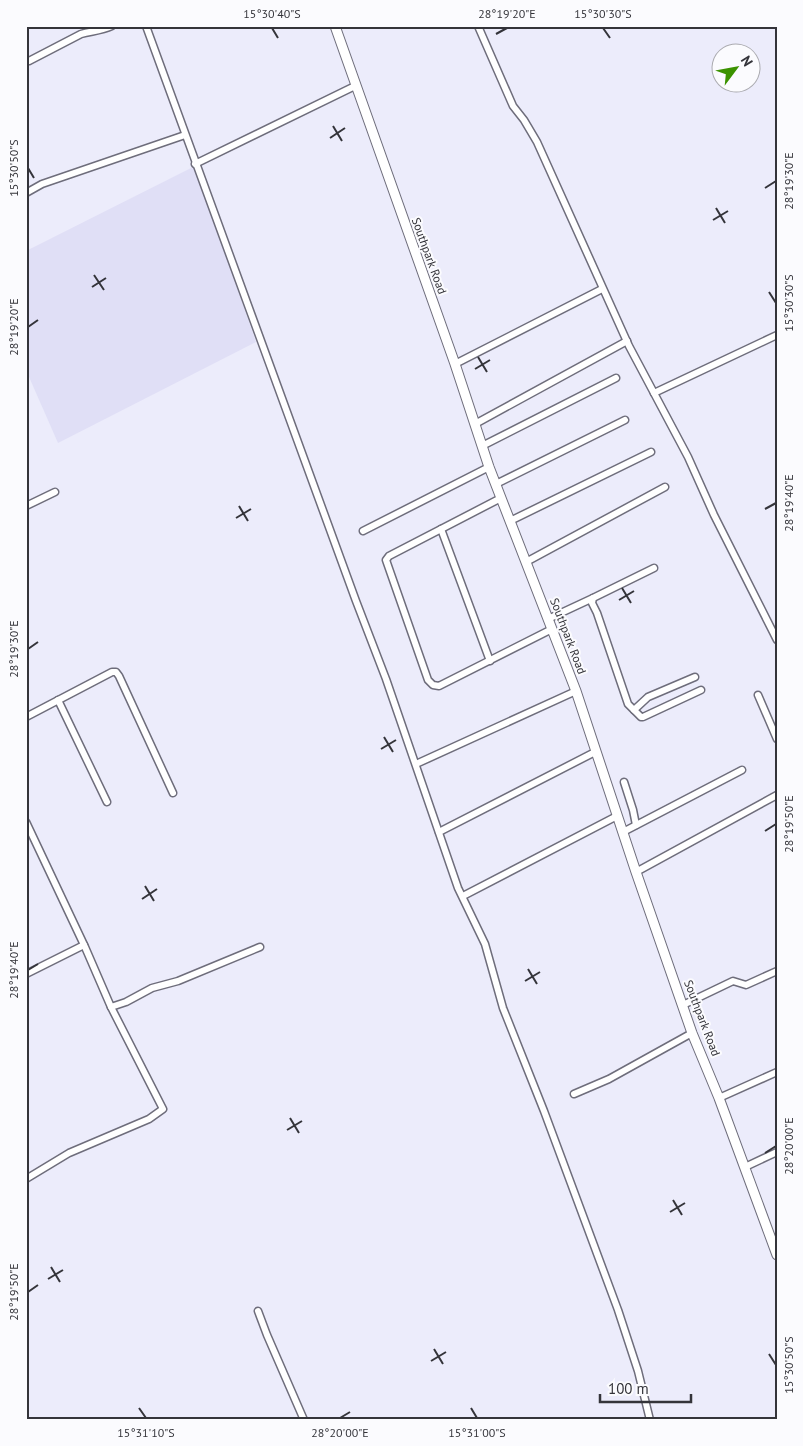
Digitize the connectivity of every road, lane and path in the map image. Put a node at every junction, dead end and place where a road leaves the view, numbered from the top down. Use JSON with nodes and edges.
{"nodes":[{"id":1,"x":112,"y":26,"type":"edge"},
{"id":2,"x":146,"y":26,"type":"edge"},
{"id":3,"x":335,"y":26,"type":"edge"},
{"id":4,"x":478,"y":26,"type":"edge"},
{"id":5,"x":29,"y":61,"type":"dead end"},
{"id":6,"x":355,"y":86,"type":"junction"},
{"id":7,"x":185,"y":135,"type":"junction"},
{"id":8,"x":195,"y":164,"type":"junction"},
{"id":9,"x":26,"y":193,"type":"edge"},
{"id":10,"x":602,"y":289,"type":"junction"},
{"id":11,"x":777,"y":335,"type":"edge"},
{"id":12,"x":627,"y":341,"type":"junction"},
{"id":13,"x":454,"y":364,"type":"junction"},
{"id":14,"x":616,"y":378,"type":"dead end"},
{"id":15,"x":654,"y":393,"type":"junction"},
{"id":16,"x":625,"y":420,"type":"dead end"},
{"id":17,"x":475,"y":424,"type":"junction"},
{"id":18,"x":482,"y":446,"type":"junction"},
{"id":19,"x":651,"y":452,"type":"dead end"},
{"id":20,"x":489,"y":467,"type":"junction"},
{"id":21,"x":496,"y":484,"type":"junction"},
{"id":22,"x":665,"y":487,"type":"dead end"},
{"id":23,"x":54,"y":492,"type":"dead end"},
{"id":24,"x":501,"y":498,"type":"junction"},
{"id":25,"x":26,"y":506,"type":"edge"},
{"id":26,"x":510,"y":521,"type":"junction"},
{"id":27,"x":441,"y":529,"type":"junction"},
{"id":28,"x":363,"y":531,"type":"dead end"},
{"id":29,"x":526,"y":562,"type":"junction"},
{"id":30,"x":654,"y":568,"type":"dead end"},
{"id":31,"x":593,"y":598,"type":"junction"},
{"id":32,"x":548,"y":618,"type":"junction"},
{"id":33,"x":552,"y":629,"type":"junction"},
{"id":34,"x":777,"y":640,"type":"edge"},
{"id":35,"x":490,"y":661,"type":"junction"},
{"id":36,"x":695,"y":677,"type":"dead end"},
{"id":37,"x":701,"y":690,"type":"dead end"},
{"id":38,"x":576,"y":691,"type":"junction"},
{"id":39,"x":758,"y":695,"type":"dead end"},
{"id":40,"x":58,"y":700,"type":"junction"},
{"id":41,"x":634,"y":710,"type":"junction"},
{"id":42,"x":26,"y":717,"type":"edge"},
{"id":43,"x":777,"y":739,"type":"edge"},
{"id":44,"x":595,"y":752,"type":"junction"},
{"id":45,"x":416,"y":764,"type":"junction"},
{"id":46,"x":742,"y":770,"type":"dead end"},
{"id":47,"x":624,"y":782,"type":"dead end"},
{"id":48,"x":173,"y":793,"type":"dead end"},
{"id":49,"x":777,"y":795,"type":"edge"},
{"id":50,"x":107,"y":802,"type":"dead end"},
{"id":51,"x":617,"y":816,"type":"junction"},
{"id":52,"x":26,"y":822,"type":"edge"},
{"id":53,"x":636,"y":825,"type":"junction"},
{"id":54,"x":440,"y":832,"type":"junction"},
{"id":55,"x":622,"y":832,"type":"junction"},
{"id":56,"x":636,"y":872,"type":"junction"},
{"id":57,"x":463,"y":896,"type":"junction"},
{"id":58,"x":84,"y":945,"type":"junction"},
{"id":59,"x":260,"y":947,"type":"dead end"},
{"id":60,"x":777,"y":971,"type":"edge"},
{"id":61,"x":26,"y":974,"type":"edge"},
{"id":62,"x":683,"y":1005,"type":"junction"},
{"id":63,"x":111,"y":1006,"type":"junction"},
{"id":64,"x":692,"y":1033,"type":"junction"},
{"id":65,"x":777,"y":1072,"type":"edge"},
{"id":66,"x":574,"y":1094,"type":"dead end"},
{"id":67,"x":719,"y":1098,"type":"junction"},
{"id":68,"x":777,"y":1152,"type":"edge"},
{"id":69,"x":745,"y":1167,"type":"junction"},
{"id":70,"x":26,"y":1179,"type":"edge"},
{"id":71,"x":777,"y":1255,"type":"edge"},
{"id":72,"x":258,"y":1311,"type":"dead end"},
{"id":73,"x":304,"y":1420,"type":"edge"},
{"id":74,"x":650,"y":1420,"type":"edge"}],
"edges":[{"from":1,"to":5,"type":"street"},
{"from":2,"to":7,"type":"street"},
{"from":3,"to":6,"type":"street","name":"Southpark Road"},
{"from":4,"to":10,"type":"street"},
{"from":6,"to":8,"type":"street"},
{"from":6,"to":13,"type":"street","name":"Southpark Road"},
{"from":7,"to":8,"type":"street"},
{"from":7,"to":9,"type":"street"},
{"from":8,"to":45,"type":"street"},
{"from":10,"to":12,"type":"street"},
{"from":10,"to":13,"type":"street"},
{"from":11,"to":15,"type":"street"},
{"from":12,"to":15,"type":"street"},
{"from":12,"to":17,"type":"street"},
{"from":13,"to":17,"type":"street","name":"Southpark Road"},
{"from":14,"to":18,"type":"street"},
{"from":15,"to":34,"type":"street"},
{"from":16,"to":21,"type":"street"},
{"from":17,"to":18,"type":"street","name":"Southpark Road"},
{"from":18,"to":20,"type":"street","name":"Southpark Road"},
{"from":19,"to":26,"type":"street"},
{"from":20,"to":21,"type":"street","name":"Southpark Road"},
{"from":20,"to":28,"type":"street"},
{"from":21,"to":24,"type":"street","name":"Southpark Road"},
{"from":22,"to":29,"type":"street"},
{"from":23,"to":25,"type":"street"},
{"from":24,"to":26,"type":"street","name":"Southpark Road"},
{"from":24,"to":27,"type":"street"},
{"from":26,"to":29,"type":"street","name":"Southpark Road"},
{"from":27,"to":35,"type":"street"},
{"from":27,"to":35,"type":"street"},
{"from":29,"to":32,"type":"street","name":"Southpark Road"},
{"from":30,"to":31,"type":"street"},
{"from":31,"to":32,"type":"street"},
{"from":31,"to":41,"type":"street"},
{"from":32,"to":33,"type":"street","name":"Southpark Road"},
{"from":33,"to":35,"type":"street"},
{"from":33,"to":38,"type":"street","name":"Southpark Road"},
{"from":36,"to":41,"type":"street"},
{"from":37,"to":41,"type":"street"},
{"from":38,"to":44,"type":"street","name":"Southpark Road"},
{"from":38,"to":45,"type":"street"},
{"from":39,"to":43,"type":"street"},
{"from":40,"to":42,"type":"street"},
{"from":40,"to":48,"type":"street"},
{"from":40,"to":50,"type":"street"},
{"from":44,"to":51,"type":"street","name":"Southpark Road"},
{"from":44,"to":54,"type":"street"},
{"from":45,"to":54,"type":"street"},
{"from":46,"to":53,"type":"street"},
{"from":47,"to":53,"type":"street"},
{"from":49,"to":56,"type":"street"},
{"from":51,"to":55,"type":"street","name":"Southpark Road"},
{"from":51,"to":57,"type":"street"},
{"from":52,"to":58,"type":"street"},
{"from":53,"to":55,"type":"street"},
{"from":54,"to":57,"type":"street"},
{"from":55,"to":56,"type":"street","name":"Southpark Road"},
{"from":56,"to":62,"type":"street","name":"Southpark Road"},
{"from":57,"to":74,"type":"street"},
{"from":58,"to":61,"type":"street"},
{"from":58,"to":63,"type":"street"},
{"from":59,"to":63,"type":"street"},
{"from":60,"to":62,"type":"street"},
{"from":62,"to":64,"type":"street","name":"Southpark Road"},
{"from":63,"to":70,"type":"street"},
{"from":64,"to":66,"type":"street"},
{"from":64,"to":67,"type":"street","name":"Southpark Road"},
{"from":65,"to":67,"type":"street"},
{"from":67,"to":69,"type":"street","name":"Southpark Road"},
{"from":68,"to":69,"type":"street"},
{"from":69,"to":71,"type":"street","name":"Southpark Road"},
{"from":72,"to":73,"type":"street"}]}
